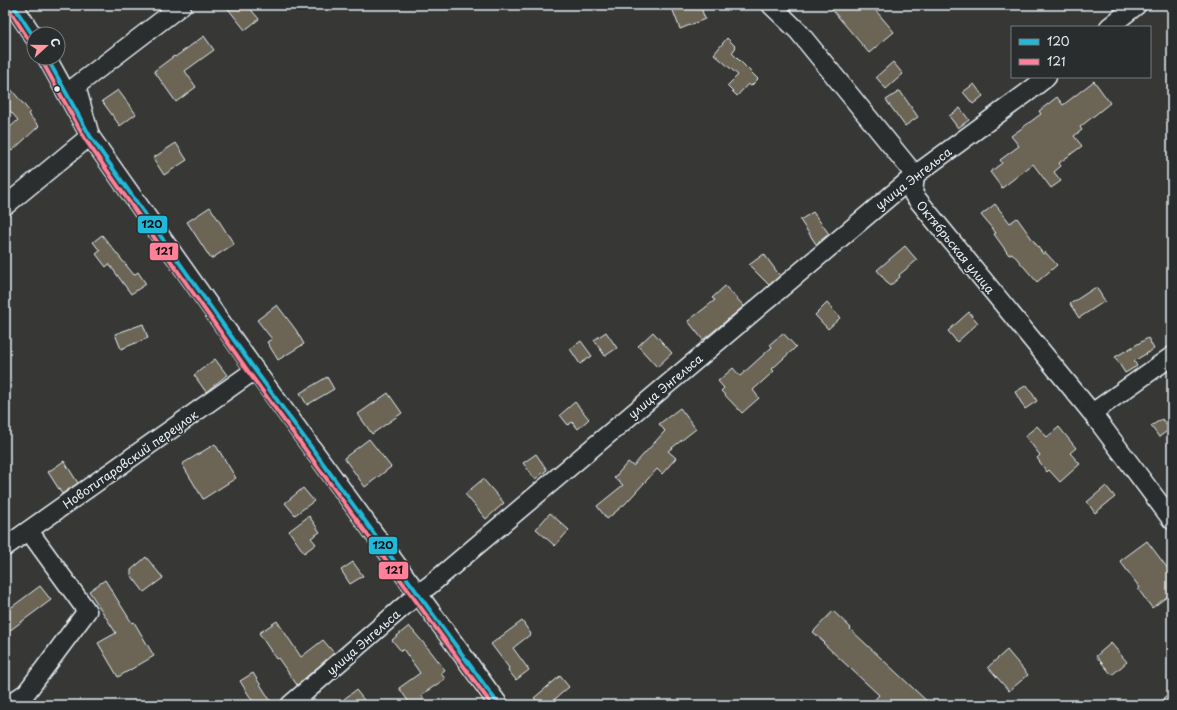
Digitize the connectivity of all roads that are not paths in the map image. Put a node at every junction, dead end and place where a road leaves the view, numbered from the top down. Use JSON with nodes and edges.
{"nodes":[{"id":1,"x":13,"y":5,"type":"edge"},
{"id":2,"x":182,"y":5,"type":"edge"},
{"id":3,"x":771,"y":5,"type":"edge"},
{"id":4,"x":790,"y":5,"type":"edge"},
{"id":5,"x":1137,"y":5,"type":"edge"},
{"id":6,"x":27,"y":26,"type":"edge"},
{"id":7,"x":1110,"y":26,"type":"edge"},
{"id":8,"x":798,"y":31,"type":"junction"},
{"id":9,"x":51,"y":66,"type":"edge"},
{"id":10,"x":1046,"y":78,"type":"edge"},
{"id":11,"x":90,"y":136,"type":"junction"},
{"id":12,"x":914,"y":174,"type":"junction"},
{"id":13,"x":5,"y":206,"type":"edge"},
{"id":14,"x":1172,"y":356,"type":"edge"},
{"id":15,"x":256,"y":370,"type":"junction"},
{"id":16,"x":1092,"y":413,"type":"junction"},
{"id":17,"x":1169,"y":510,"type":"edge"},
{"id":18,"x":29,"y":531,"type":"junction"},
{"id":19,"x":5,"y":547,"type":"edge"},
{"id":20,"x":419,"y":593,"type":"junction"},
{"id":21,"x":8,"y":705,"type":"edge"},
{"id":22,"x":290,"y":705,"type":"edge"},
{"id":23,"x":499,"y":705,"type":"edge"}],
"edges":[{"from":1,"to":6,"type":"street"},
{"from":2,"to":11,"type":"street"},
{"from":3,"to":8,"type":"street"},
{"from":4,"to":8,"type":"street"},
{"from":5,"to":7,"type":"street"},
{"from":8,"to":12,"type":"street"},
{"from":9,"to":11,"type":"street"},
{"from":10,"to":12,"type":"street","name":"улица Энгельса"},
{"from":11,"to":13,"type":"street"},
{"from":11,"to":15,"type":"street"},
{"from":12,"to":16,"type":"street","name":"Октябрьская улица"},
{"from":12,"to":20,"type":"street","name":"улица Энгельса"},
{"from":14,"to":16,"type":"street"},
{"from":15,"to":18,"type":"street","name":"Новотитаровский переулок"},
{"from":15,"to":20,"type":"street"},
{"from":16,"to":17,"type":"street","name":"Октябрьская улица"},
{"from":18,"to":19,"type":"street","name":"Новотитаровский переулок"},
{"from":18,"to":21,"type":"street"},
{"from":20,"to":22,"type":"street","name":"улица Энгельса"},
{"from":20,"to":23,"type":"street"}]}
